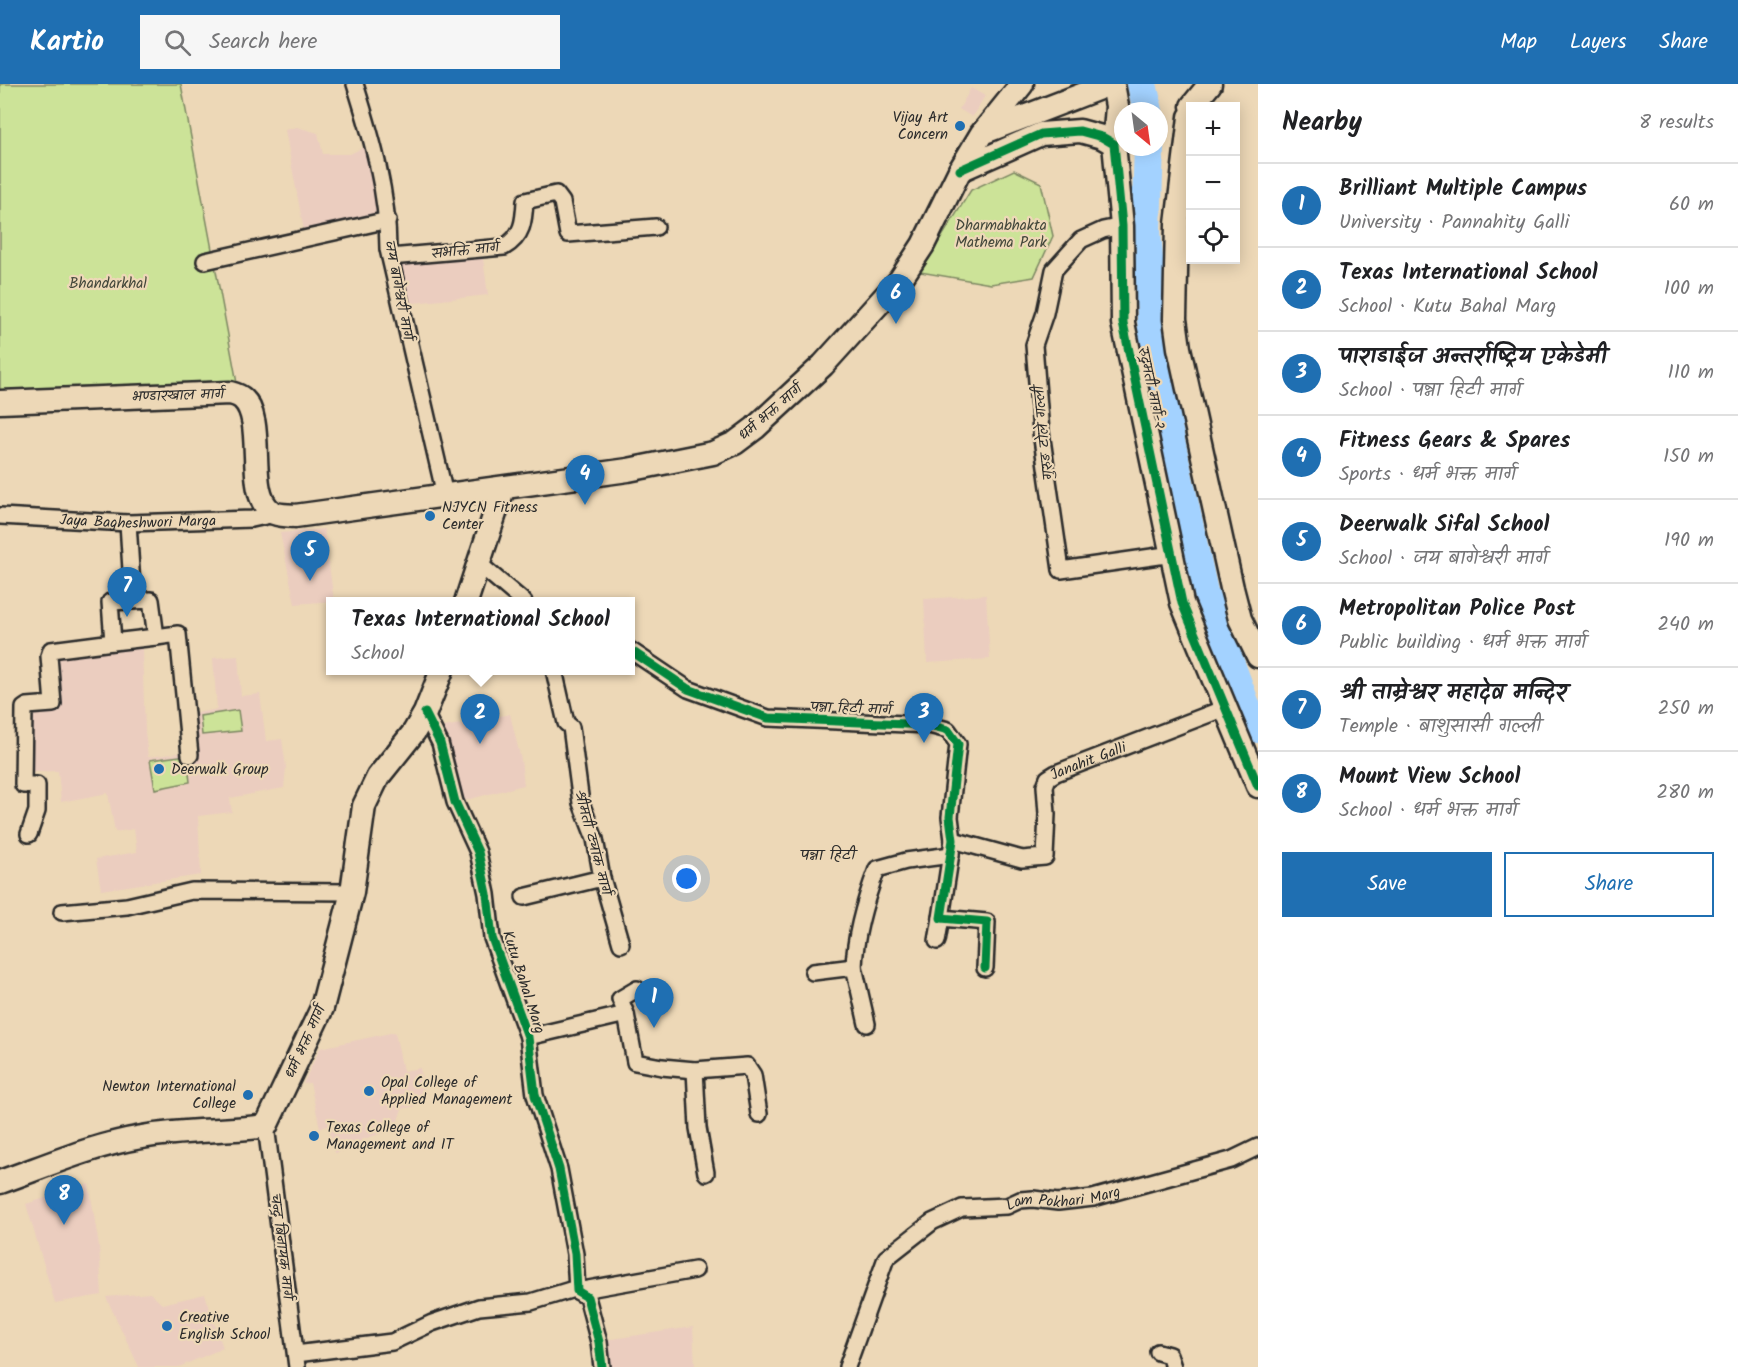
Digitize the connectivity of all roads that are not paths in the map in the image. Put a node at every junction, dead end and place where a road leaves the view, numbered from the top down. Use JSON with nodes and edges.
{"nodes":[{"id":1,"x":355,"y":84,"type":"edge"},
{"id":2,"x":1022,"y":84,"type":"edge"},
{"id":3,"x":1111,"y":84,"type":"edge"},
{"id":4,"x":1188,"y":84,"type":"edge"},
{"id":5,"x":1210,"y":84,"type":"edge"},
{"id":6,"x":1116,"y":102,"type":"edge"},
{"id":7,"x":1191,"y":102,"type":"edge"},
{"id":8,"x":1195,"y":102,"type":"edge"},
{"id":9,"x":982,"y":133,"type":"junction"},
{"id":10,"x":1114,"y":144,"type":"edge"},
{"id":11,"x":1186,"y":155,"type":"edge"},
{"id":12,"x":1115,"y":156,"type":"edge"},
{"id":13,"x":960,"y":170,"type":"junction"},
{"id":14,"x":388,"y":220,"type":"junction"},
{"id":15,"x":1122,"y":226,"type":"junction"},
{"id":16,"x":656,"y":227,"type":"dead end"},
{"id":17,"x":390,"y":257,"type":"junction"},
{"id":18,"x":205,"y":261,"type":"dead end"},
{"id":19,"x":0,"y":402,"type":"edge"},
{"id":20,"x":503,"y":489,"type":"junction"},
{"id":21,"x":445,"y":495,"type":"junction"},
{"id":22,"x":270,"y":510,"type":"junction"},
{"id":23,"x":0,"y":516,"type":"edge"},
{"id":24,"x":128,"y":523,"type":"junction"},
{"id":25,"x":1173,"y":554,"type":"junction"},
{"id":26,"x":478,"y":563,"type":"junction"},
{"id":27,"x":468,"y":597,"type":"edge"},
{"id":28,"x":518,"y":597,"type":"edge"},
{"id":29,"x":133,"y":601,"type":"junction"},
{"id":30,"x":156,"y":637,"type":"junction"},
{"id":31,"x":113,"y":642,"type":"junction"},
{"id":32,"x":635,"y":653,"type":"edge"},
{"id":33,"x":1258,"y":656,"type":"edge"},
{"id":34,"x":440,"y":675,"type":"edge"},
{"id":35,"x":555,"y":675,"type":"edge"},
{"id":36,"x":1225,"y":708,"type":"junction"},
{"id":37,"x":425,"y":712,"type":"junction"},
{"id":38,"x":190,"y":755,"type":"dead end"},
{"id":39,"x":1258,"y":786,"type":"edge"},
{"id":40,"x":29,"y":834,"type":"dead end"},
{"id":41,"x":952,"y":848,"type":"junction"},
{"id":42,"x":602,"y":878,"type":"junction"},
{"id":43,"x":352,"y":892,"type":"junction"},
{"id":44,"x":524,"y":897,"type":"dead end"},
{"id":45,"x":62,"y":912,"type":"dead end"},
{"id":46,"x":941,"y":918,"type":"junction"},
{"id":47,"x":937,"y":941,"type":"dead end"},
{"id":48,"x":621,"y":944,"type":"dead end"},
{"id":49,"x":854,"y":967,"type":"junction"},
{"id":50,"x":985,"y":968,"type":"dead end"},
{"id":51,"x":813,"y":972,"type":"dead end"},
{"id":52,"x":638,"y":989,"type":"dead end"},
{"id":53,"x":626,"y":1014,"type":"junction"},
{"id":54,"x":867,"y":1024,"type":"dead end"},
{"id":55,"x":528,"y":1037,"type":"junction"},
{"id":56,"x":694,"y":1070,"type":"junction"},
{"id":57,"x":759,"y":1114,"type":"dead end"},
{"id":58,"x":266,"y":1126,"type":"junction"},
{"id":59,"x":1258,"y":1147,"type":"edge"},
{"id":60,"x":706,"y":1173,"type":"dead end"},
{"id":61,"x":0,"y":1182,"type":"edge"},
{"id":62,"x":695,"y":1270,"type":"dead end"},
{"id":63,"x":577,"y":1289,"type":"junction"},
{"id":64,"x":1158,"y":1352,"type":"dead end"},
{"id":65,"x":296,"y":1360,"type":"edge"},
{"id":66,"x":602,"y":1367,"type":"edge"},
{"id":67,"x":847,"y":1367,"type":"edge"},
{"id":68,"x":1173,"y":1367,"type":"edge"}],
"edges":[{"from":1,"to":14,"type":"street","name":"जय बागेश्वरी मार्ग"},
{"from":2,"to":9,"type":"main road","name":"धर्म भक्त मार्ग"},
{"from":3,"to":6,"type":"main road","name":"रुद्रमती मार्ग-२"},
{"from":3,"to":9,"type":"main road"},
{"from":4,"to":7,"type":"main road"},
{"from":5,"to":8,"type":"main road"},
{"from":9,"to":13,"type":"main road","name":"धर्म भक्त मार्ग"},
{"from":10,"to":13,"type":"main road"},
{"from":11,"to":33,"type":"main road"},
{"from":12,"to":15,"type":"main road","name":"रुद्रमती मार्ग-२"},
{"from":13,"to":20,"type":"main road","name":"धर्म भक्त मार्ग"},
{"from":14,"to":17,"type":"street","name":"जय बागेश्वरी मार्ग"},
{"from":14,"to":18,"type":"street"},
{"from":15,"to":25,"type":"main road","name":"रुद्रमती मार्ग-२"},
{"from":15,"to":25,"type":"street","name":"गुरुङ टोले गल्ली"},
{"from":16,"to":17,"type":"street","name":"सभक्ति मार्ग"},
{"from":17,"to":21,"type":"street","name":"जय बागेश्वरी मार्ग"},
{"from":19,"to":22,"type":"main road","name":"भण्डारखाल मार्ग"},
{"from":20,"to":21,"type":"main road"},
{"from":20,"to":26,"type":"main road"},
{"from":21,"to":22,"type":"main road"},
{"from":22,"to":24,"type":"street","name":"Jaya Bagheshwori Marga"},
{"from":23,"to":24,"type":"street","name":"Jaya Bagheshwori Marga"},
{"from":24,"to":29,"type":"street"},
{"from":25,"to":36,"type":"main road","name":"रुद्रमती मार्ग-२"},
{"from":26,"to":27,"type":"main road"},
{"from":26,"to":28,"type":"street"},
{"from":29,"to":30,"type":"street"},
{"from":29,"to":31,"type":"street"},
{"from":30,"to":31,"type":"street"},
{"from":30,"to":38,"type":"street"},
{"from":31,"to":40,"type":"street"},
{"from":32,"to":41,"type":"street","name":"पन्ना हिटी मार्ग"},
{"from":34,"to":37,"type":"main road","name":"धर्म भक्त मार्ग"},
{"from":35,"to":42,"type":"street","name":"श्रीमती ट्यांक मार्ग"},
{"from":36,"to":39,"type":"main road","name":"रुद्रमती मार्ग-२"},
{"from":36,"to":41,"type":"street","name":"Janahit Galli"},
{"from":37,"to":43,"type":"main road","name":"धर्म भक्त मार्ग"},
{"from":37,"to":55,"type":"street","name":"Kutu Bahal Marg"},
{"from":41,"to":46,"type":"street","name":"पन्ना हिटी मार्ग"},
{"from":41,"to":49,"type":"street"},
{"from":42,"to":44,"type":"street"},
{"from":42,"to":48,"type":"street","name":"श्रीमती ट्यांक मार्ग"},
{"from":43,"to":45,"type":"street"},
{"from":43,"to":58,"type":"main road","name":"धर्म भक्त मार्ग"},
{"from":46,"to":47,"type":"street","name":"पन्ना हिटी मार्ग"},
{"from":46,"to":50,"type":"street"},
{"from":49,"to":51,"type":"street"},
{"from":49,"to":54,"type":"street"},
{"from":52,"to":53,"type":"street"},
{"from":53,"to":55,"type":"street"},
{"from":53,"to":56,"type":"street"},
{"from":55,"to":63,"type":"street","name":"Kutu Bahal Marg"},
{"from":56,"to":57,"type":"street"},
{"from":56,"to":60,"type":"street"},
{"from":58,"to":61,"type":"main road"},
{"from":58,"to":65,"type":"street","name":"चन्द्र बिनायक मार्ग"},
{"from":59,"to":67,"type":"street","name":"Lam Pokhari Marg"},
{"from":62,"to":63,"type":"street"},
{"from":63,"to":65,"type":"street"},
{"from":63,"to":66,"type":"street","name":"Kutu Bahal Marg"},
{"from":64,"to":68,"type":"street"}]}
